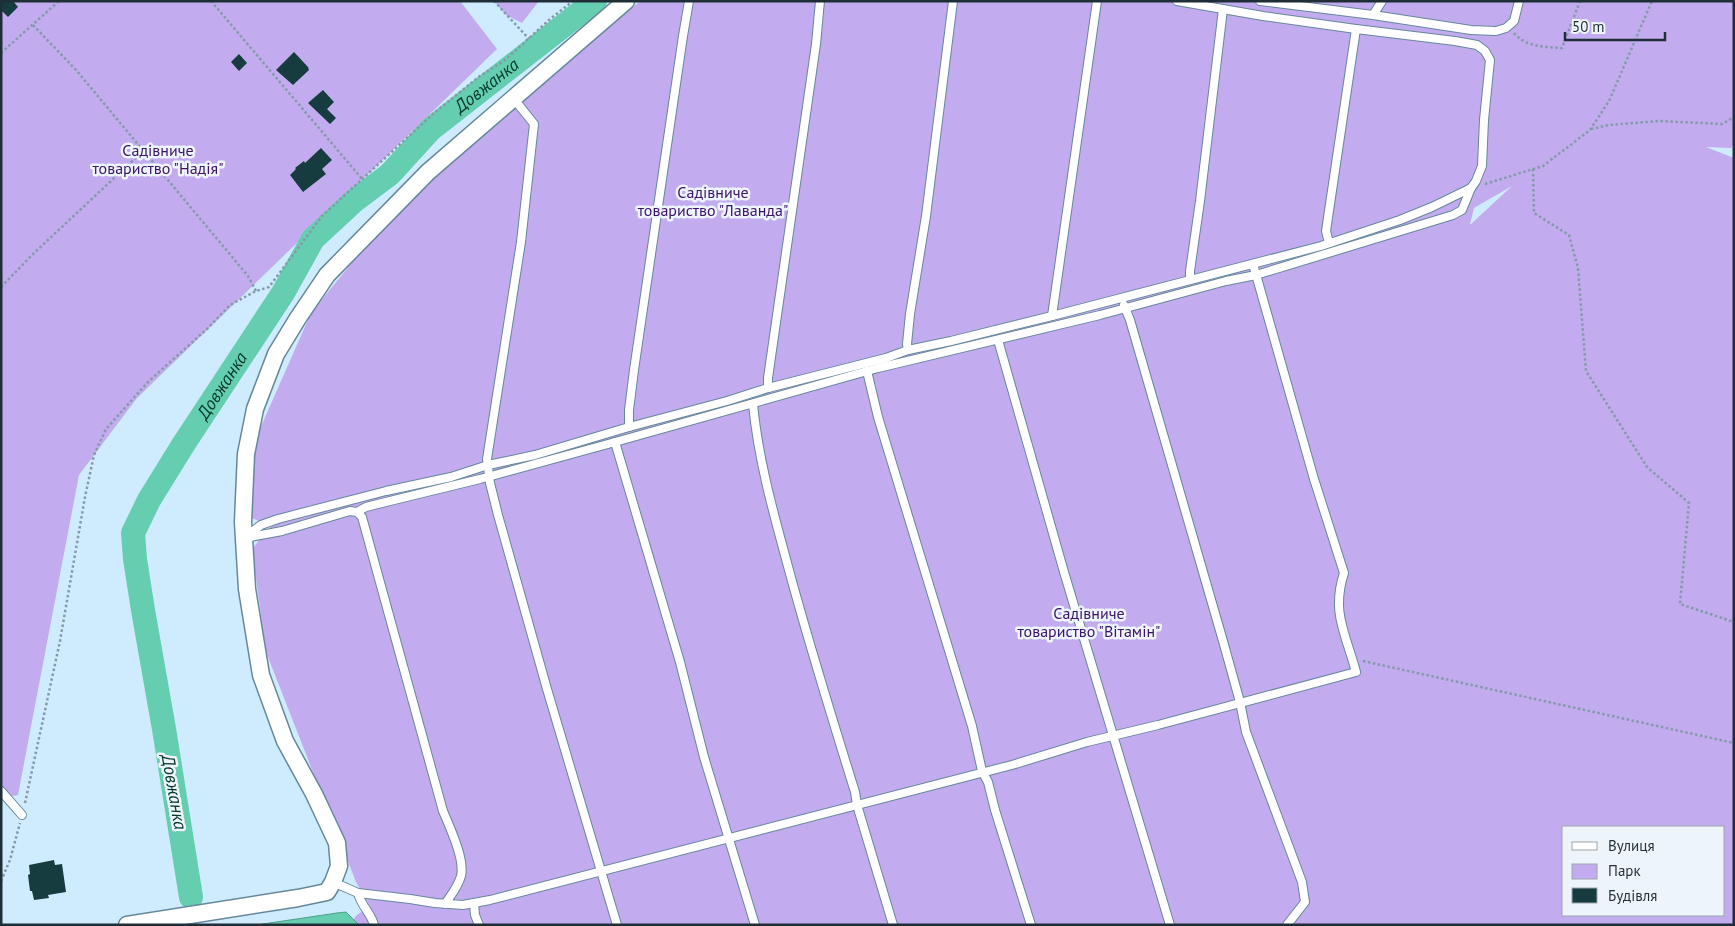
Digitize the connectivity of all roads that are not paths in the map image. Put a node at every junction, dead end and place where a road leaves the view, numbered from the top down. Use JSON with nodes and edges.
{"nodes":[{"id":1,"x":626,"y":1,"type":"edge"},
{"id":2,"x":689,"y":1,"type":"edge"},
{"id":3,"x":820,"y":1,"type":"edge"},
{"id":4,"x":953,"y":1,"type":"edge"},
{"id":5,"x":1097,"y":1,"type":"edge"},
{"id":6,"x":1176,"y":1,"type":"edge"},
{"id":7,"x":1260,"y":1,"type":"edge"},
{"id":8,"x":1382,"y":1,"type":"edge"},
{"id":9,"x":1519,"y":1,"type":"edge"},
{"id":10,"x":1223,"y":9,"type":"junction"},
{"id":11,"x":1373,"y":15,"type":"junction"},
{"id":12,"x":1356,"y":29,"type":"junction"},
{"id":13,"x":514,"y":99,"type":"junction"},
{"id":14,"x":1471,"y":188,"type":"junction"},
{"id":15,"x":1329,"y":243,"type":"junction"},
{"id":16,"x":1253,"y":264,"type":"junction"},
{"id":17,"x":1256,"y":276,"type":"junction"},
{"id":18,"x":1190,"y":279,"type":"junction"},
{"id":19,"x":1118,"y":298,"type":"junction"},
{"id":20,"x":1126,"y":307,"type":"junction"},
{"id":21,"x":1052,"y":316,"type":"junction"},
{"id":22,"x":998,"y":340,"type":"junction"},
{"id":23,"x":908,"y":350,"type":"junction"},
{"id":24,"x":867,"y":371,"type":"junction"},
{"id":25,"x":768,"y":388,"type":"junction"},
{"id":26,"x":752,"y":404,"type":"junction"},
{"id":27,"x":629,"y":427,"type":"junction"},
{"id":28,"x":614,"y":442,"type":"junction"},
{"id":29,"x":488,"y":466,"type":"junction"},
{"id":30,"x":489,"y":476,"type":"junction"},
{"id":31,"x":358,"y":512,"type":"junction"},
{"id":32,"x":244,"y":538,"type":"junction"},
{"id":33,"x":1240,"y":702,"type":"junction"},
{"id":34,"x":1113,"y":736,"type":"junction"},
{"id":35,"x":982,"y":772,"type":"junction"},
{"id":36,"x":1,"y":791,"type":"edge"},
{"id":37,"x":857,"y":805,"type":"junction"},
{"id":38,"x":22,"y":815,"type":"road end"},
{"id":39,"x":729,"y":839,"type":"junction"},
{"id":40,"x":600,"y":872,"type":"junction"},
{"id":41,"x":333,"y":882,"type":"junction"},
{"id":42,"x":358,"y":893,"type":"junction"},
{"id":43,"x":474,"y":903,"type":"junction"},
{"id":44,"x":445,"y":904,"type":"junction"},
{"id":45,"x":127,"y":925,"type":"edge"},
{"id":46,"x":374,"y":925,"type":"edge"},
{"id":47,"x":479,"y":925,"type":"edge"},
{"id":48,"x":617,"y":925,"type":"edge"},
{"id":49,"x":755,"y":925,"type":"edge"},
{"id":50,"x":893,"y":925,"type":"edge"},
{"id":51,"x":1031,"y":925,"type":"edge"},
{"id":52,"x":1170,"y":925,"type":"edge"},
{"id":53,"x":1287,"y":925,"type":"edge"}],
"edges":[{"from":1,"to":13,"type":"street"},
{"from":2,"to":27,"type":"lane"},
{"from":3,"to":25,"type":"lane"},
{"from":4,"to":23,"type":"lane"},
{"from":5,"to":21,"type":"lane"},
{"from":6,"to":10,"type":"lane"},
{"from":7,"to":11,"type":"lane"},
{"from":8,"to":11,"type":"lane"},
{"from":9,"to":11,"type":"lane"},
{"from":10,"to":12,"type":"lane"},
{"from":10,"to":18,"type":"lane"},
{"from":12,"to":14,"type":"lane"},
{"from":12,"to":15,"type":"lane"},
{"from":13,"to":29,"type":"lane"},
{"from":13,"to":32,"type":"street"},
{"from":14,"to":15,"type":"lane"},
{"from":14,"to":17,"type":"lane"},
{"from":15,"to":16,"type":"lane"},
{"from":16,"to":17,"type":"lane"},
{"from":16,"to":18,"type":"lane"},
{"from":17,"to":20,"type":"lane"},
{"from":17,"to":33,"type":"lane"},
{"from":18,"to":19,"type":"lane"},
{"from":19,"to":20,"type":"lane"},
{"from":19,"to":21,"type":"lane"},
{"from":20,"to":22,"type":"lane"},
{"from":20,"to":33,"type":"lane"},
{"from":21,"to":23,"type":"lane"},
{"from":22,"to":24,"type":"lane"},
{"from":22,"to":34,"type":"lane"},
{"from":23,"to":25,"type":"lane"},
{"from":24,"to":26,"type":"lane"},
{"from":24,"to":35,"type":"lane"},
{"from":25,"to":27,"type":"lane"},
{"from":26,"to":28,"type":"lane"},
{"from":26,"to":37,"type":"lane"},
{"from":27,"to":29,"type":"lane"},
{"from":28,"to":30,"type":"lane"},
{"from":28,"to":39,"type":"lane"},
{"from":29,"to":30,"type":"lane"},
{"from":29,"to":32,"type":"lane"},
{"from":30,"to":31,"type":"lane"},
{"from":30,"to":40,"type":"lane"},
{"from":31,"to":32,"type":"lane"},
{"from":31,"to":44,"type":"lane"},
{"from":32,"to":41,"type":"street"},
{"from":33,"to":34,"type":"lane"},
{"from":33,"to":53,"type":"lane"},
{"from":34,"to":35,"type":"lane"},
{"from":34,"to":52,"type":"lane"},
{"from":35,"to":37,"type":"lane"},
{"from":35,"to":51,"type":"lane"},
{"from":36,"to":38,"type":"lane"},
{"from":37,"to":39,"type":"lane"},
{"from":37,"to":50,"type":"lane"},
{"from":39,"to":40,"type":"lane"},
{"from":39,"to":49,"type":"lane"},
{"from":40,"to":43,"type":"lane"},
{"from":40,"to":48,"type":"lane"},
{"from":41,"to":42,"type":"lane"},
{"from":41,"to":45,"type":"street"},
{"from":42,"to":44,"type":"lane"},
{"from":42,"to":46,"type":"lane"},
{"from":43,"to":44,"type":"lane"},
{"from":43,"to":47,"type":"lane"}]}
